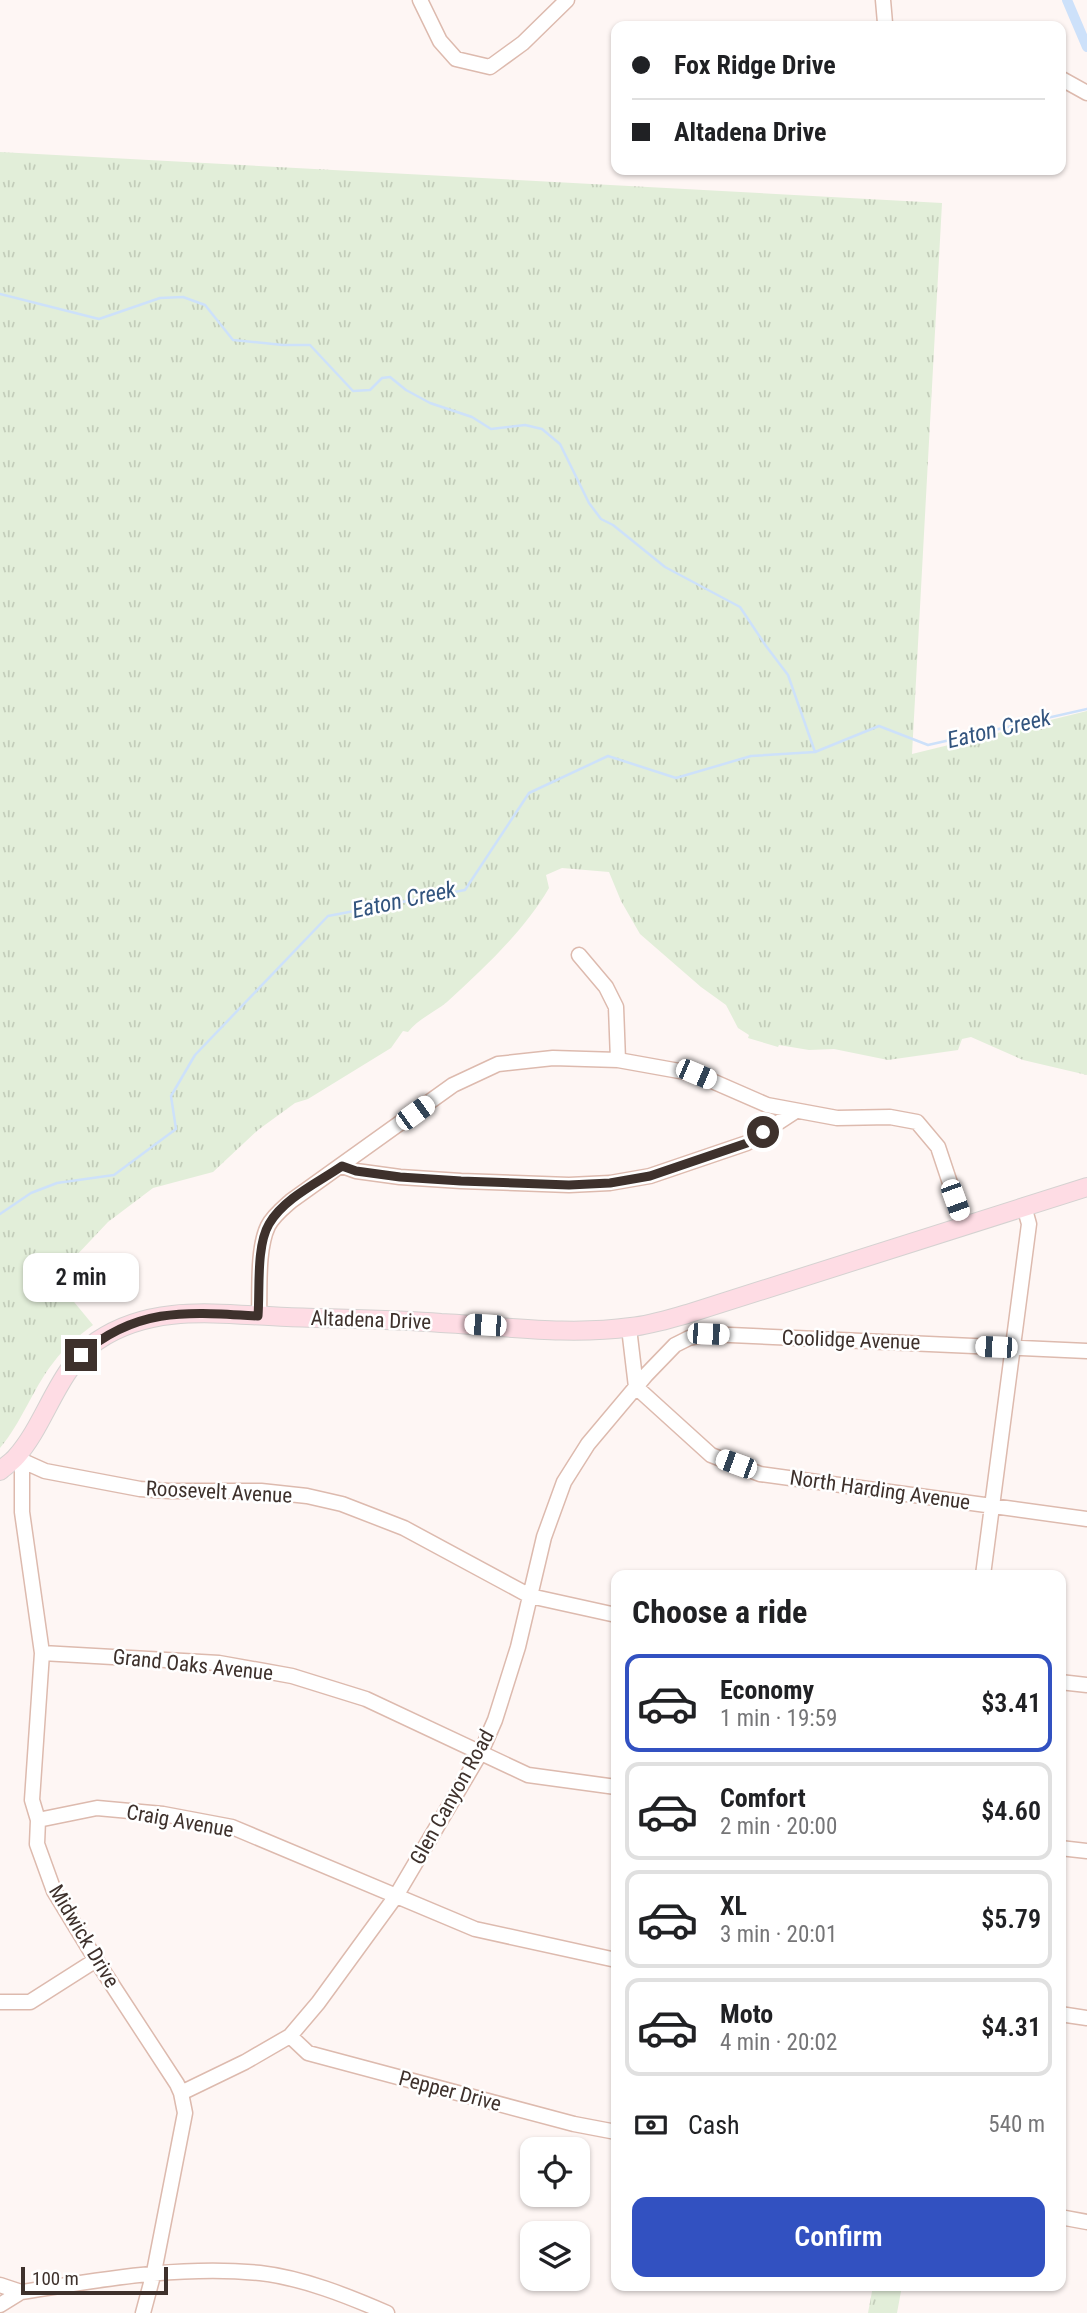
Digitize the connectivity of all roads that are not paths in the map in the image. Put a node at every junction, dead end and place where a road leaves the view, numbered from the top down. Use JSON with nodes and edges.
{"nodes":[{"id":1,"x":419,"y":0,"type":"edge"},
{"id":2,"x":567,"y":0,"type":"edge"},
{"id":3,"x":883,"y":0,"type":"edge"},
{"id":4,"x":885,"y":21,"type":"edge"},
{"id":5,"x":1066,"y":81,"type":"edge"},
{"id":6,"x":1087,"y":93,"type":"edge"},
{"id":7,"x":579,"y":955,"type":"dead end"},
{"id":8,"x":618,"y":1060,"type":"junction"},
{"id":9,"x":796,"y":1111,"type":"junction"},
{"id":10,"x":342,"y":1166,"type":"junction"},
{"id":11,"x":1087,"y":1187,"type":"edge"},
{"id":12,"x":1024,"y":1206,"type":"junction"},
{"id":13,"x":964,"y":1225,"type":"junction"},
{"id":14,"x":258,"y":1316,"type":"junction"},
{"id":15,"x":629,"y":1328,"type":"junction"},
{"id":16,"x":1011,"y":1347,"type":"junction"},
{"id":17,"x":1087,"y":1351,"type":"edge"},
{"id":18,"x":636,"y":1387,"type":"junction"},
{"id":19,"x":16,"y":1458,"type":"junction"},
{"id":20,"x":0,"y":1471,"type":"edge"},
{"id":21,"x":991,"y":1506,"type":"junction"},
{"id":22,"x":1087,"y":1519,"type":"edge"},
{"id":23,"x":984,"y":1570,"type":"edge"},
{"id":24,"x":530,"y":1596,"type":"junction"},
{"id":25,"x":611,"y":1614,"type":"edge"},
{"id":26,"x":42,"y":1653,"type":"junction"},
{"id":27,"x":1066,"y":1683,"type":"edge"},
{"id":28,"x":1087,"y":1685,"type":"edge"},
{"id":29,"x":481,"y":1752,"type":"junction"},
{"id":30,"x":611,"y":1786,"type":"edge"},
{"id":31,"x":37,"y":1820,"type":"junction"},
{"id":32,"x":1066,"y":1849,"type":"edge"},
{"id":33,"x":1087,"y":1852,"type":"edge"},
{"id":34,"x":396,"y":1896,"type":"junction"},
{"id":35,"x":611,"y":1959,"type":"edge"},
{"id":36,"x":96,"y":1960,"type":"junction"},
{"id":37,"x":0,"y":2002,"type":"edge"},
{"id":38,"x":1066,"y":2015,"type":"edge"},
{"id":39,"x":1087,"y":2018,"type":"edge"},
{"id":40,"x":290,"y":2036,"type":"junction"},
{"id":41,"x":181,"y":2093,"type":"junction"},
{"id":42,"x":611,"y":2131,"type":"edge"},
{"id":43,"x":1066,"y":2218,"type":"edge"},
{"id":44,"x":1087,"y":2222,"type":"edge"},
{"id":45,"x":154,"y":2272,"type":"junction"},
{"id":46,"x":0,"y":2285,"type":"edge"},
{"id":47,"x":21,"y":2292,"type":"junction"},
{"id":48,"x":0,"y":2305,"type":"edge"},
{"id":49,"x":368,"y":2309,"type":"edge"},
{"id":50,"x":144,"y":2313,"type":"edge"},
{"id":51,"x":387,"y":2313,"type":"edge"}],
"edges":[{"from":1,"to":2,"type":"street"},
{"from":3,"to":4,"type":"street"},
{"from":5,"to":6,"type":"street"},
{"from":7,"to":8,"type":"street"},
{"from":8,"to":9,"type":"street"},
{"from":8,"to":10,"type":"street"},
{"from":9,"to":10,"type":"street"},
{"from":9,"to":13,"type":"street"},
{"from":10,"to":14,"type":"street"},
{"from":11,"to":12,"type":"main road","name":"Altadena Drive"},
{"from":12,"to":13,"type":"main road","name":"Altadena Drive"},
{"from":12,"to":16,"type":"street"},
{"from":13,"to":15,"type":"main road","name":"Altadena Drive"},
{"from":14,"to":15,"type":"main road","name":"Altadena Drive"},
{"from":14,"to":19,"type":"main road","name":"Altadena Drive"},
{"from":15,"to":18,"type":"street"},
{"from":16,"to":17,"type":"street","name":"Coolidge Avenue"},
{"from":16,"to":18,"type":"street","name":"Coolidge Avenue"},
{"from":16,"to":21,"type":"street"},
{"from":18,"to":21,"type":"street","name":"North Harding Avenue"},
{"from":18,"to":24,"type":"street","name":"Glen Canyon Road"},
{"from":19,"to":20,"type":"main road","name":"Altadena Drive"},
{"from":19,"to":24,"type":"street","name":"Roosevelt Avenue"},
{"from":19,"to":26,"type":"street","name":"Midwick Drive"},
{"from":21,"to":22,"type":"street","name":"North Harding Avenue"},
{"from":21,"to":23,"type":"street"},
{"from":24,"to":25,"type":"street","name":"Roosevelt Avenue"},
{"from":24,"to":29,"type":"street","name":"Glen Canyon Road"},
{"from":26,"to":29,"type":"street","name":"Grand Oaks Avenue"},
{"from":26,"to":31,"type":"street","name":"Midwick Drive"},
{"from":27,"to":28,"type":"street"},
{"from":29,"to":30,"type":"street","name":"Grand Oaks Avenue"},
{"from":29,"to":34,"type":"street","name":"Glen Canyon Road"},
{"from":31,"to":34,"type":"street","name":"Craig Avenue"},
{"from":31,"to":36,"type":"street","name":"Midwick Drive"},
{"from":32,"to":33,"type":"street"},
{"from":34,"to":35,"type":"street","name":"Craig Avenue"},
{"from":34,"to":40,"type":"street","name":"Glen Canyon Road"},
{"from":36,"to":37,"type":"street"},
{"from":36,"to":41,"type":"street","name":"Midwick Drive"},
{"from":38,"to":39,"type":"street"},
{"from":40,"to":41,"type":"street","name":"Glen Canyon Road"},
{"from":40,"to":42,"type":"street","name":"Pepper Drive"},
{"from":41,"to":45,"type":"street","name":"Midwick Drive"},
{"from":43,"to":44,"type":"street"},
{"from":45,"to":47,"type":"street"},
{"from":45,"to":49,"type":"street"},
{"from":45,"to":50,"type":"street","name":"Midwick Drive"},
{"from":46,"to":47,"type":"street"},
{"from":47,"to":48,"type":"street"},
{"from":49,"to":51,"type":"street"}]}
